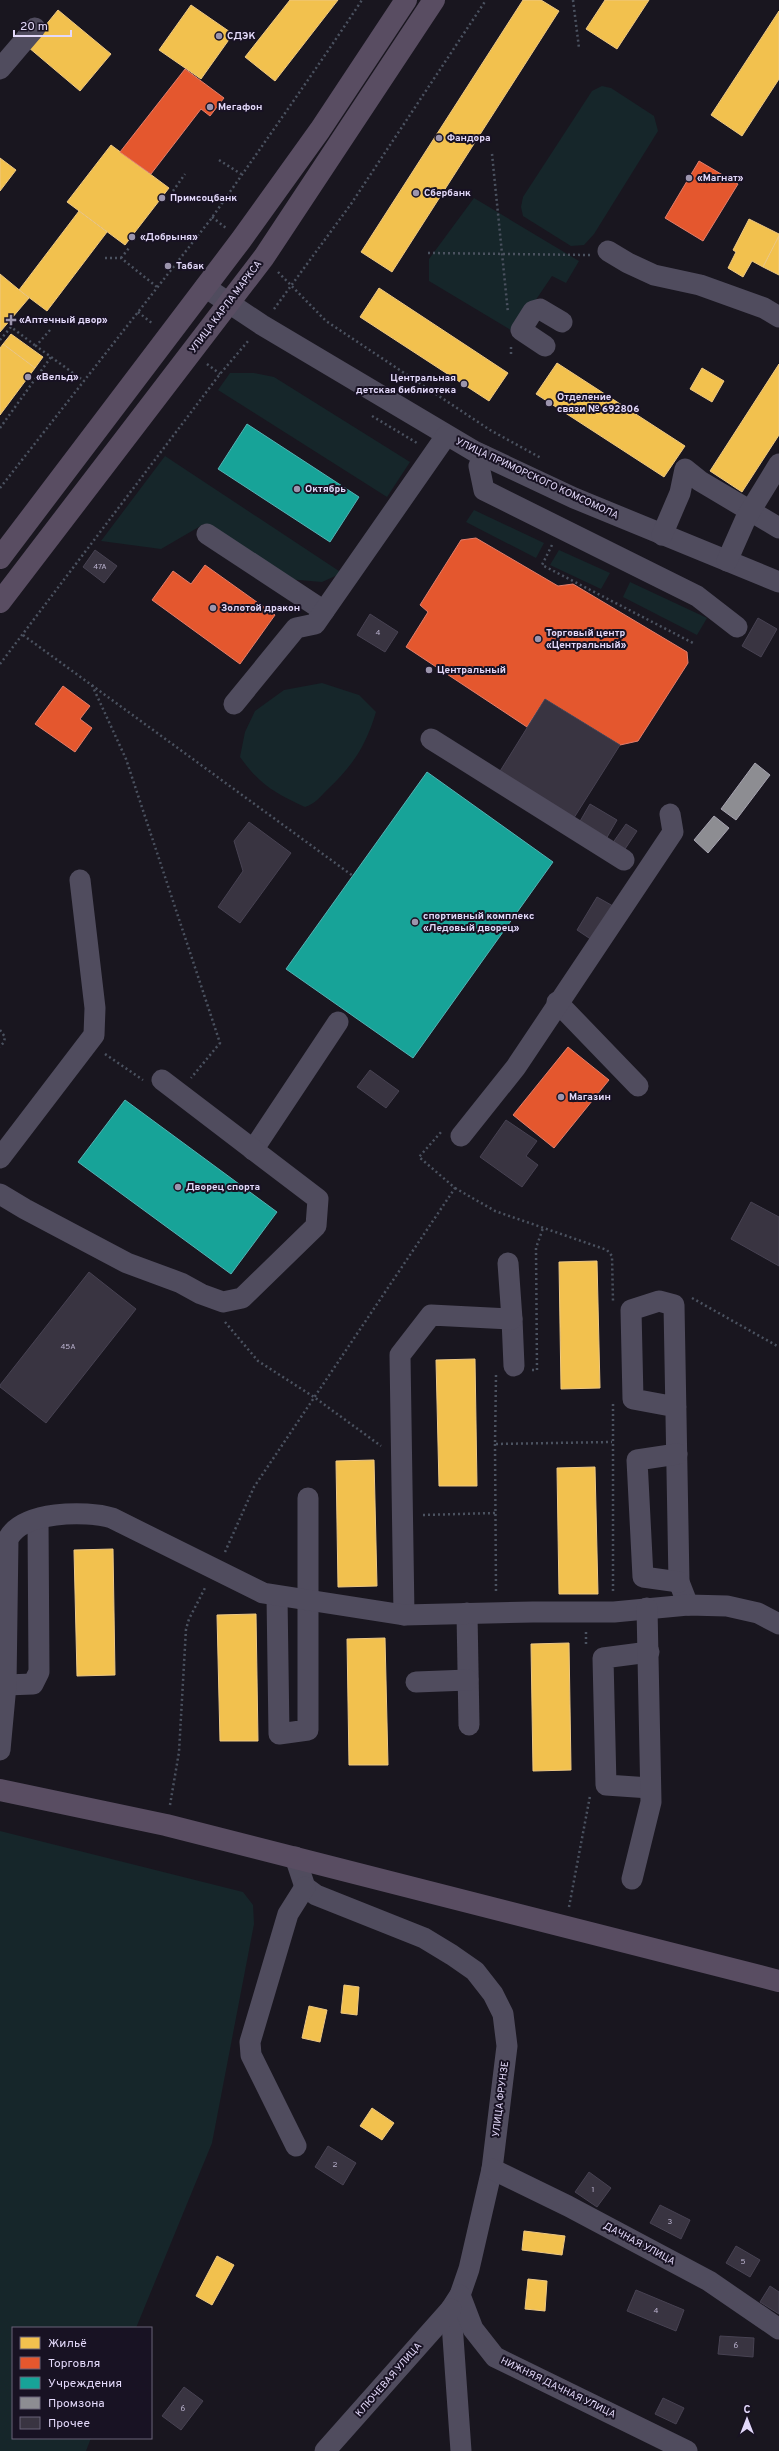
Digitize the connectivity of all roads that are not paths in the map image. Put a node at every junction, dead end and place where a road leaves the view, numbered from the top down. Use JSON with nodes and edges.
{"nodes":[{"id":1,"x":406,"y":0,"type":"edge"},
{"id":2,"x":434,"y":0,"type":"edge"},
{"id":3,"x":35,"y":28,"type":"dead end"},
{"id":4,"x":0,"y":69,"type":"edge"},
{"id":5,"x":602,"y":253,"type":"road end"},
{"id":6,"x":206,"y":287,"type":"junction"},
{"id":7,"x":230,"y":303,"type":"junction"},
{"id":8,"x":779,"y":317,"type":"edge"},
{"id":9,"x":562,"y":322,"type":"dead end"},
{"id":10,"x":545,"y":346,"type":"dead end"},
{"id":11,"x":446,"y":436,"type":"junction"},
{"id":12,"x":484,"y":456,"type":"junction"},
{"id":13,"x":779,"y":464,"type":"edge"},
{"id":14,"x":750,"y":511,"type":"junction"},
{"id":15,"x":779,"y":528,"type":"edge"},
{"id":16,"x":207,"y":534,"type":"dead end"},
{"id":17,"x":662,"y":535,"type":"junction"},
{"id":18,"x":0,"y":558,"type":"edge"},
{"id":19,"x":727,"y":561,"type":"junction"},
{"id":20,"x":779,"y":582,"type":"edge"},
{"id":21,"x":0,"y":602,"type":"edge"},
{"id":22,"x":324,"y":611,"type":"junction"},
{"id":23,"x":737,"y":626,"type":"dead end"},
{"id":24,"x":234,"y":704,"type":"dead end"},
{"id":25,"x":431,"y":739,"type":"dead end"},
{"id":26,"x":670,"y":814,"type":"dead end"},
{"id":27,"x":624,"y":860,"type":"dead end"},
{"id":28,"x":80,"y":880,"type":"dead end"},
{"id":29,"x":557,"y":1002,"type":"junction"},
{"id":30,"x":338,"y":1022,"type":"dead end"},
{"id":31,"x":156,"y":1082,"type":"road end"},
{"id":32,"x":638,"y":1086,"type":"dead end"},
{"id":33,"x":453,"y":1132,"type":"road end"},
{"id":34,"x":253,"y":1150,"type":"junction"},
{"id":35,"x":0,"y":1158,"type":"edge"},
{"id":36,"x":0,"y":1194,"type":"edge"},
{"id":37,"x":508,"y":1263,"type":"dead end"},
{"id":38,"x":512,"y":1319,"type":"junction"},
{"id":39,"x":505,"y":1368,"type":"road end"},
{"id":40,"x":676,"y":1407,"type":"junction"},
{"id":41,"x":677,"y":1454,"type":"junction"},
{"id":42,"x":308,"y":1498,"type":"dead end"},
{"id":43,"x":38,"y":1519,"type":"junction"},
{"id":44,"x":679,"y":1582,"type":"junction"},
{"id":45,"x":277,"y":1596,"type":"junction"},
{"id":46,"x":309,"y":1600,"type":"junction"},
{"id":47,"x":688,"y":1604,"type":"junction"},
{"id":48,"x":647,"y":1608,"type":"junction"},
{"id":49,"x":467,"y":1613,"type":"junction"},
{"id":50,"x":404,"y":1615,"type":"junction"},
{"id":51,"x":779,"y":1624,"type":"edge"},
{"id":52,"x":649,"y":1652,"type":"junction"},
{"id":53,"x":468,"y":1680,"type":"junction"},
{"id":54,"x":416,"y":1682,"type":"dead end"},
{"id":55,"x":6,"y":1685,"type":"junction"},
{"id":56,"x":469,"y":1725,"type":"dead end"},
{"id":57,"x":0,"y":1750,"type":"edge"},
{"id":58,"x":650,"y":1788,"type":"junction"},
{"id":59,"x":0,"y":1790,"type":"edge"},
{"id":60,"x":295,"y":1858,"type":"junction"},
{"id":61,"x":632,"y":1879,"type":"dead end"},
{"id":62,"x":305,"y":1887,"type":"junction"},
{"id":63,"x":778,"y":1978,"type":"edge"},
{"id":64,"x":296,"y":2146,"type":"dead end"},
{"id":65,"x":492,"y":2169,"type":"junction"},
{"id":66,"x":455,"y":2302,"type":"junction"},
{"id":67,"x":779,"y":2328,"type":"edge"},
{"id":68,"x":325,"y":2451,"type":"edge"},
{"id":69,"x":461,"y":2451,"type":"edge"},
{"id":70,"x":687,"y":2451,"type":"edge"}],
"edges":[{"from":1,"to":6,"type":"main road"},
{"from":2,"to":7,"type":"main road","name":"УЛИЦА КАРЛА МАРКСА"},
{"from":3,"to":4,"type":"street"},
{"from":5,"to":8,"type":"street"},
{"from":6,"to":7,"type":"street","name":"УЛИЦА ПРИМОРСКОГО КОМСОМОЛА"},
{"from":6,"to":18,"type":"main road"},
{"from":7,"to":11,"type":"street","name":"УЛИЦА ПРИМОРСКОГО КОМСОМОЛА"},
{"from":7,"to":21,"type":"main road","name":"УЛИЦА КАРЛА МАРКСА"},
{"from":9,"to":10,"type":"street"},
{"from":11,"to":12,"type":"street","name":"УЛИЦА ПРИМОРСКОГО КОМСОМОЛА"},
{"from":11,"to":22,"type":"street"},
{"from":12,"to":17,"type":"street","name":"УЛИЦА ПРИМОРСКОГО КОМСОМОЛА"},
{"from":12,"to":23,"type":"street"},
{"from":13,"to":14,"type":"street"},
{"from":14,"to":15,"type":"street"},
{"from":14,"to":17,"type":"street"},
{"from":14,"to":19,"type":"street"},
{"from":16,"to":22,"type":"street"},
{"from":17,"to":19,"type":"street","name":"УЛИЦА ПРИМОРСКОГО КОМСОМОЛА"},
{"from":19,"to":20,"type":"street","name":"УЛИЦА ПРИМОРСКОГО КОМСОМОЛА"},
{"from":22,"to":24,"type":"street"},
{"from":25,"to":27,"type":"street"},
{"from":26,"to":29,"type":"street"},
{"from":28,"to":35,"type":"street"},
{"from":29,"to":32,"type":"street"},
{"from":29,"to":33,"type":"street"},
{"from":30,"to":34,"type":"street"},
{"from":31,"to":34,"type":"street"},
{"from":34,"to":36,"type":"street"},
{"from":37,"to":38,"type":"street"},
{"from":38,"to":39,"type":"street"},
{"from":38,"to":50,"type":"street"},
{"from":40,"to":40,"type":"street"},
{"from":40,"to":41,"type":"street"},
{"from":41,"to":44,"type":"street"},
{"from":41,"to":44,"type":"street"},
{"from":42,"to":46,"type":"street"},
{"from":43,"to":45,"type":"street"},
{"from":43,"to":55,"type":"street"},
{"from":43,"to":55,"type":"street"},
{"from":44,"to":47,"type":"street"},
{"from":45,"to":46,"type":"street"},
{"from":45,"to":46,"type":"street"},
{"from":46,"to":50,"type":"street"},
{"from":47,"to":48,"type":"street"},
{"from":47,"to":51,"type":"street"},
{"from":48,"to":49,"type":"street"},
{"from":48,"to":52,"type":"street"},
{"from":49,"to":50,"type":"street"},
{"from":49,"to":53,"type":"street"},
{"from":52,"to":58,"type":"street"},
{"from":52,"to":58,"type":"street"},
{"from":53,"to":54,"type":"street"},
{"from":53,"to":56,"type":"street"},
{"from":55,"to":57,"type":"street"},
{"from":58,"to":61,"type":"street"},
{"from":59,"to":60,"type":"main road"},
{"from":60,"to":62,"type":"street"},
{"from":60,"to":63,"type":"main road"},
{"from":62,"to":64,"type":"street"},
{"from":62,"to":65,"type":"street","name":"УЛИЦА ФРУНЗЕ"},
{"from":65,"to":66,"type":"street","name":"УЛИЦА ФРУНЗЕ"},
{"from":65,"to":67,"type":"street","name":"ДАЧНАЯ УЛИЦА"},
{"from":66,"to":68,"type":"street","name":"КЛЮЧЕВАЯ УЛИЦА"},
{"from":66,"to":69,"type":"street","name":"УЛИЦА ФРУНЗЕ"},
{"from":66,"to":70,"type":"street","name":"НИЖНЯЯ ДАЧНАЯ УЛИЦА"}]}
